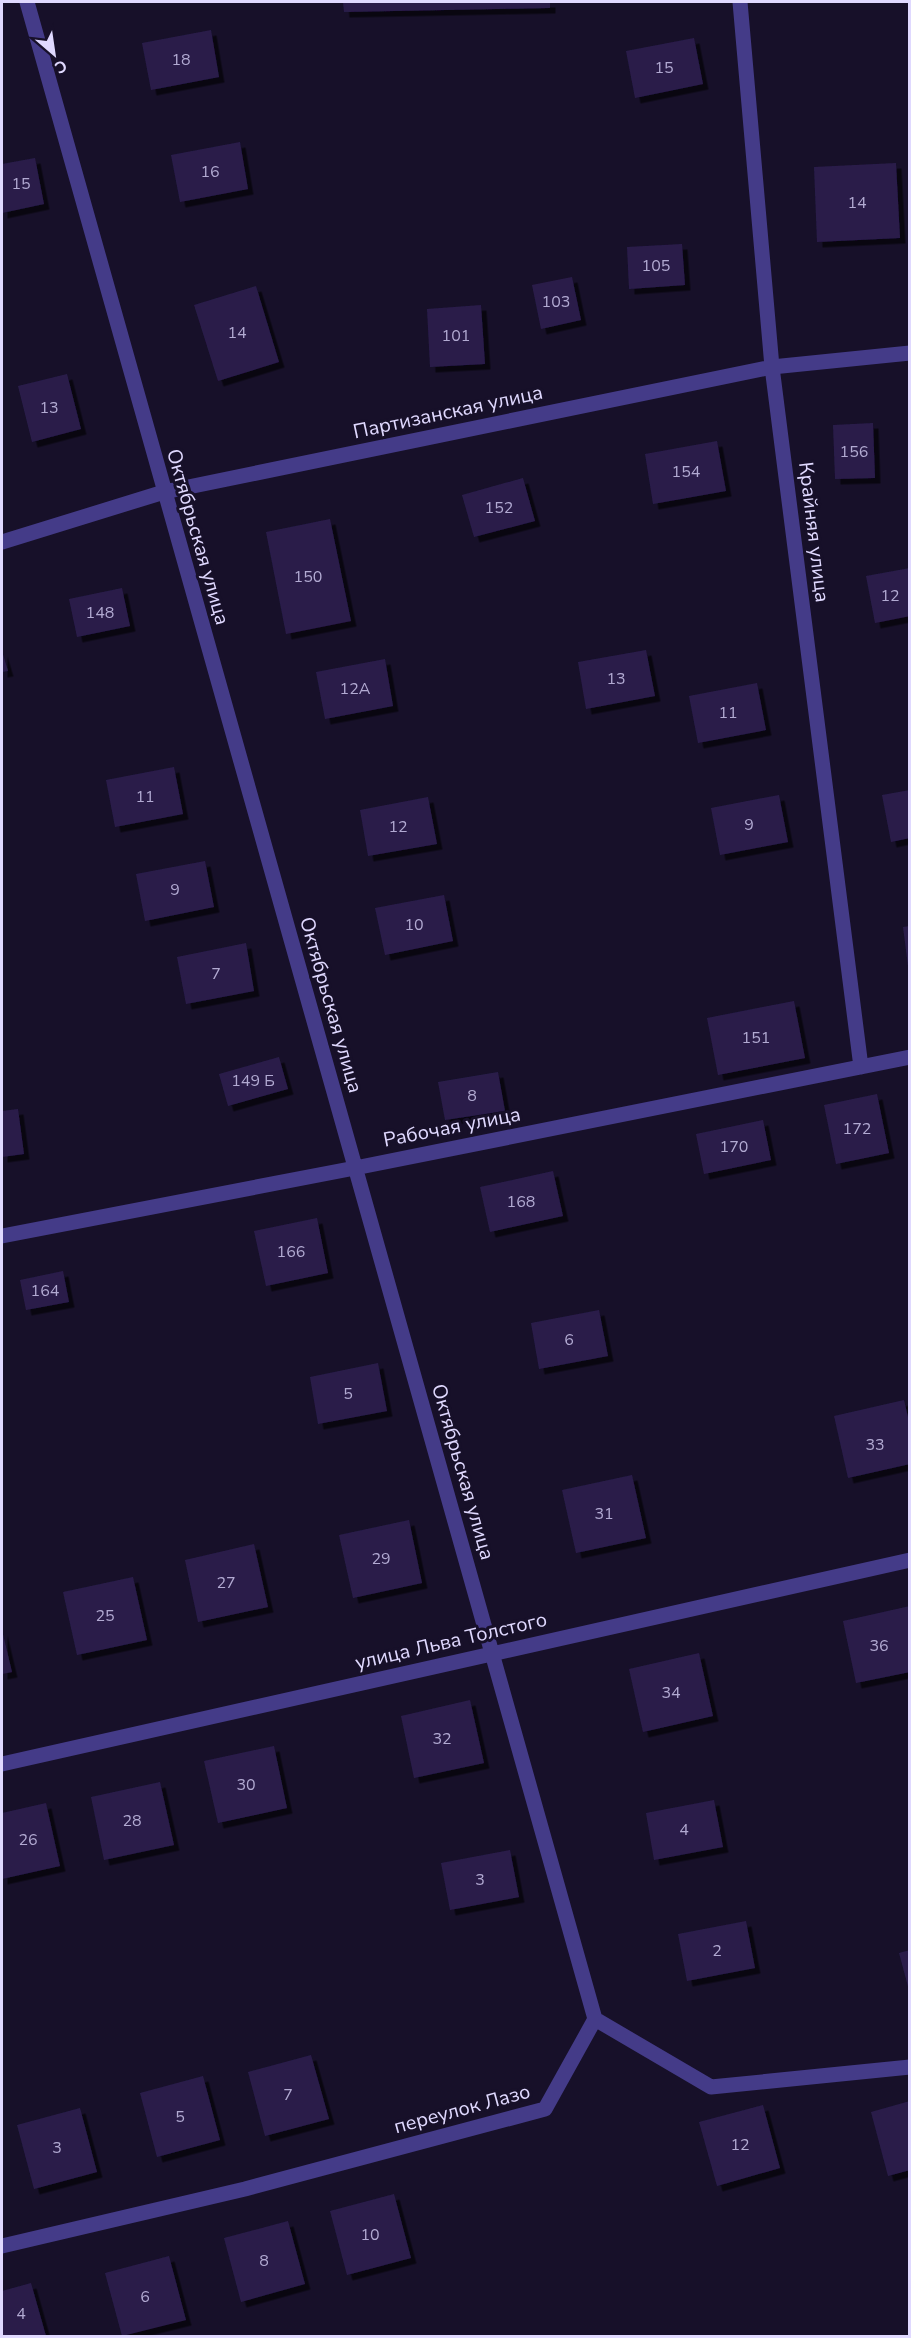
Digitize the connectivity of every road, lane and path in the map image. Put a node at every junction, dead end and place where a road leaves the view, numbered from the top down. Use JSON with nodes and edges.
{"nodes":[{"id":1,"x":27,"y":2,"type":"edge"},
{"id":2,"x":740,"y":2,"type":"edge"},
{"id":3,"x":909,"y":352,"type":"edge"},
{"id":4,"x":772,"y":367,"type":"junction"},
{"id":5,"x":164,"y":492,"type":"junction"},
{"id":6,"x":2,"y":542,"type":"edge"},
{"id":7,"x":909,"y":1057,"type":"edge"},
{"id":8,"x":861,"y":1066,"type":"junction"},
{"id":9,"x":355,"y":1168,"type":"junction"},
{"id":10,"x":2,"y":1236,"type":"edge"},
{"id":11,"x":909,"y":1560,"type":"edge"},
{"id":12,"x":492,"y":1654,"type":"junction"},
{"id":13,"x":2,"y":1764,"type":"edge"},
{"id":14,"x":596,"y":2019,"type":"junction"},
{"id":15,"x":909,"y":2067,"type":"edge"},
{"id":16,"x":2,"y":2246,"type":"edge"}],
"edges":[{"from":1,"to":5,"type":"street","name":"Октябрьская улица"},
{"from":2,"to":4,"type":"street","name":"Крайняя улица"},
{"from":3,"to":4,"type":"street","name":"Партизанская улица"},
{"from":4,"to":5,"type":"street","name":"Партизанская улица"},
{"from":4,"to":8,"type":"street","name":"Крайняя улица"},
{"from":5,"to":6,"type":"street","name":"Партизанская улица"},
{"from":5,"to":9,"type":"street","name":"Октябрьская улица"},
{"from":7,"to":8,"type":"street","name":"Рабочая улица"},
{"from":8,"to":9,"type":"street","name":"Рабочая улица"},
{"from":9,"to":10,"type":"street","name":"Рабочая улица"},
{"from":9,"to":12,"type":"street","name":"Октябрьская улица"},
{"from":11,"to":12,"type":"street","name":"улица Льва Толстого"},
{"from":12,"to":13,"type":"street","name":"улица Льва Толстого"},
{"from":12,"to":14,"type":"street","name":"Октябрьская улица"},
{"from":14,"to":15,"type":"street"},
{"from":14,"to":16,"type":"street","name":"переулок Лазо"}]}
